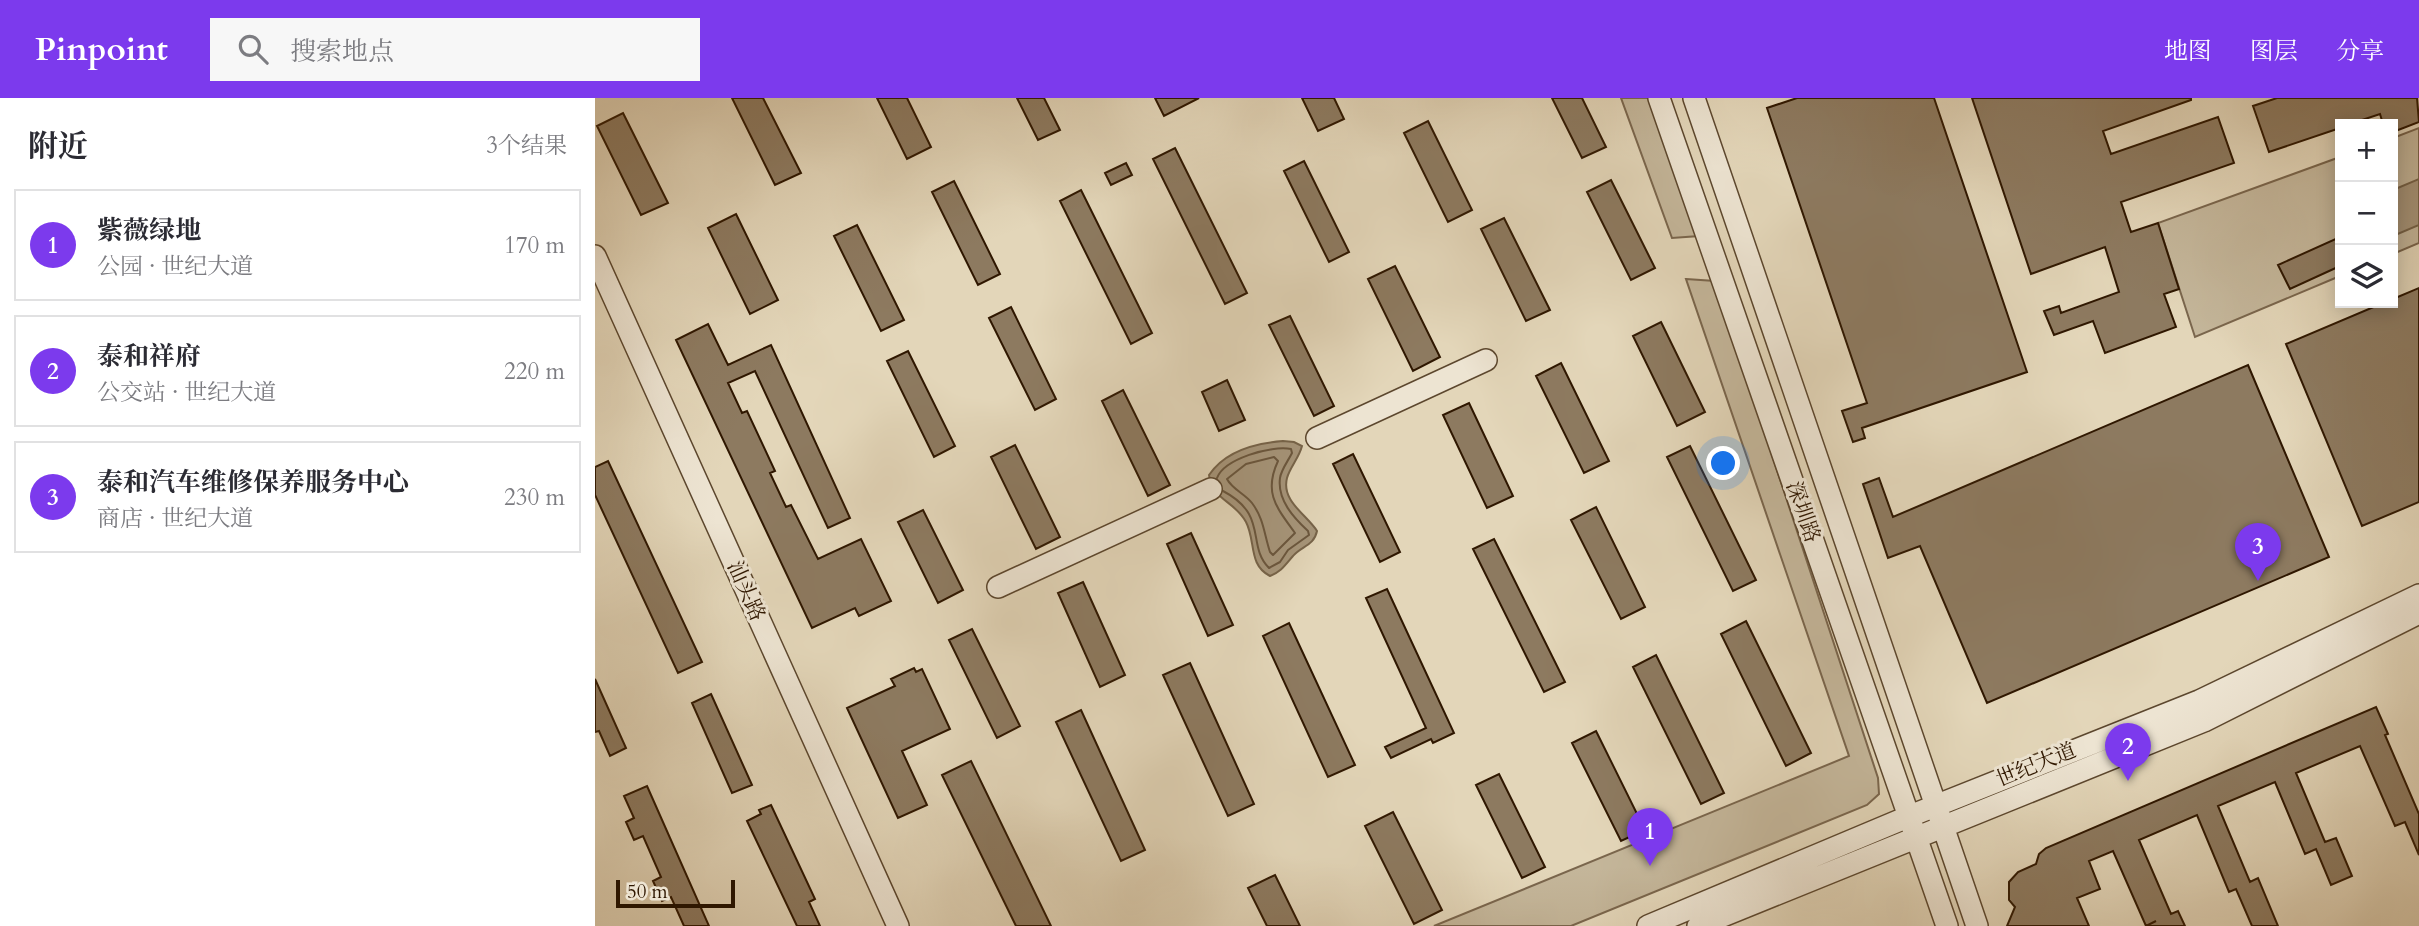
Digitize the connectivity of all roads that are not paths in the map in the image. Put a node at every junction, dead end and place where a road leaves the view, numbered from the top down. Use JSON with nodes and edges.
{"nodes":[{"id":1,"x":1659,"y":98,"type":"edge"},
{"id":2,"x":1694,"y":98,"type":"edge"},
{"id":3,"x":595,"y":256,"type":"edge"},
{"id":4,"x":595,"y":284,"type":"edge"},
{"id":5,"x":1486,"y":360,"type":"dead end"},
{"id":6,"x":1317,"y":438,"type":"dead end"},
{"id":7,"x":1211,"y":489,"type":"dead end"},
{"id":8,"x":998,"y":587,"type":"dead end"},
{"id":9,"x":2419,"y":595,"type":"edge"},
{"id":10,"x":2419,"y":613,"type":"edge"},
{"id":11,"x":1939,"y":816,"type":"junction"},
{"id":12,"x":1913,"y":826,"type":"junction"},
{"id":13,"x":885,"y":926,"type":"edge"},
{"id":14,"x":898,"y":926,"type":"edge"},
{"id":15,"x":1648,"y":926,"type":"edge"},
{"id":16,"x":1698,"y":926,"type":"edge"},
{"id":17,"x":1947,"y":926,"type":"edge"},
{"id":18,"x":1977,"y":926,"type":"edge"}],
"edges":[{"from":1,"to":12,"type":"street","name":"深圳路"},
{"from":2,"to":11,"type":"street","name":"深圳路"},
{"from":3,"to":14,"type":"street","name":"汕头路"},
{"from":4,"to":13,"type":"street","name":"汕头路"},
{"from":5,"to":6,"type":"street"},
{"from":7,"to":8,"type":"street"},
{"from":9,"to":11,"type":"street","name":"世纪大道"},
{"from":10,"to":11,"type":"street","name":"世纪大道"},
{"from":11,"to":12,"type":"street","name":"世纪大道"},
{"from":11,"to":18,"type":"street","name":"深圳路"},
{"from":12,"to":15,"type":"street","name":"世纪大道"},
{"from":12,"to":16,"type":"street","name":"世纪大道"},
{"from":12,"to":17,"type":"street","name":"深圳路"}]}
